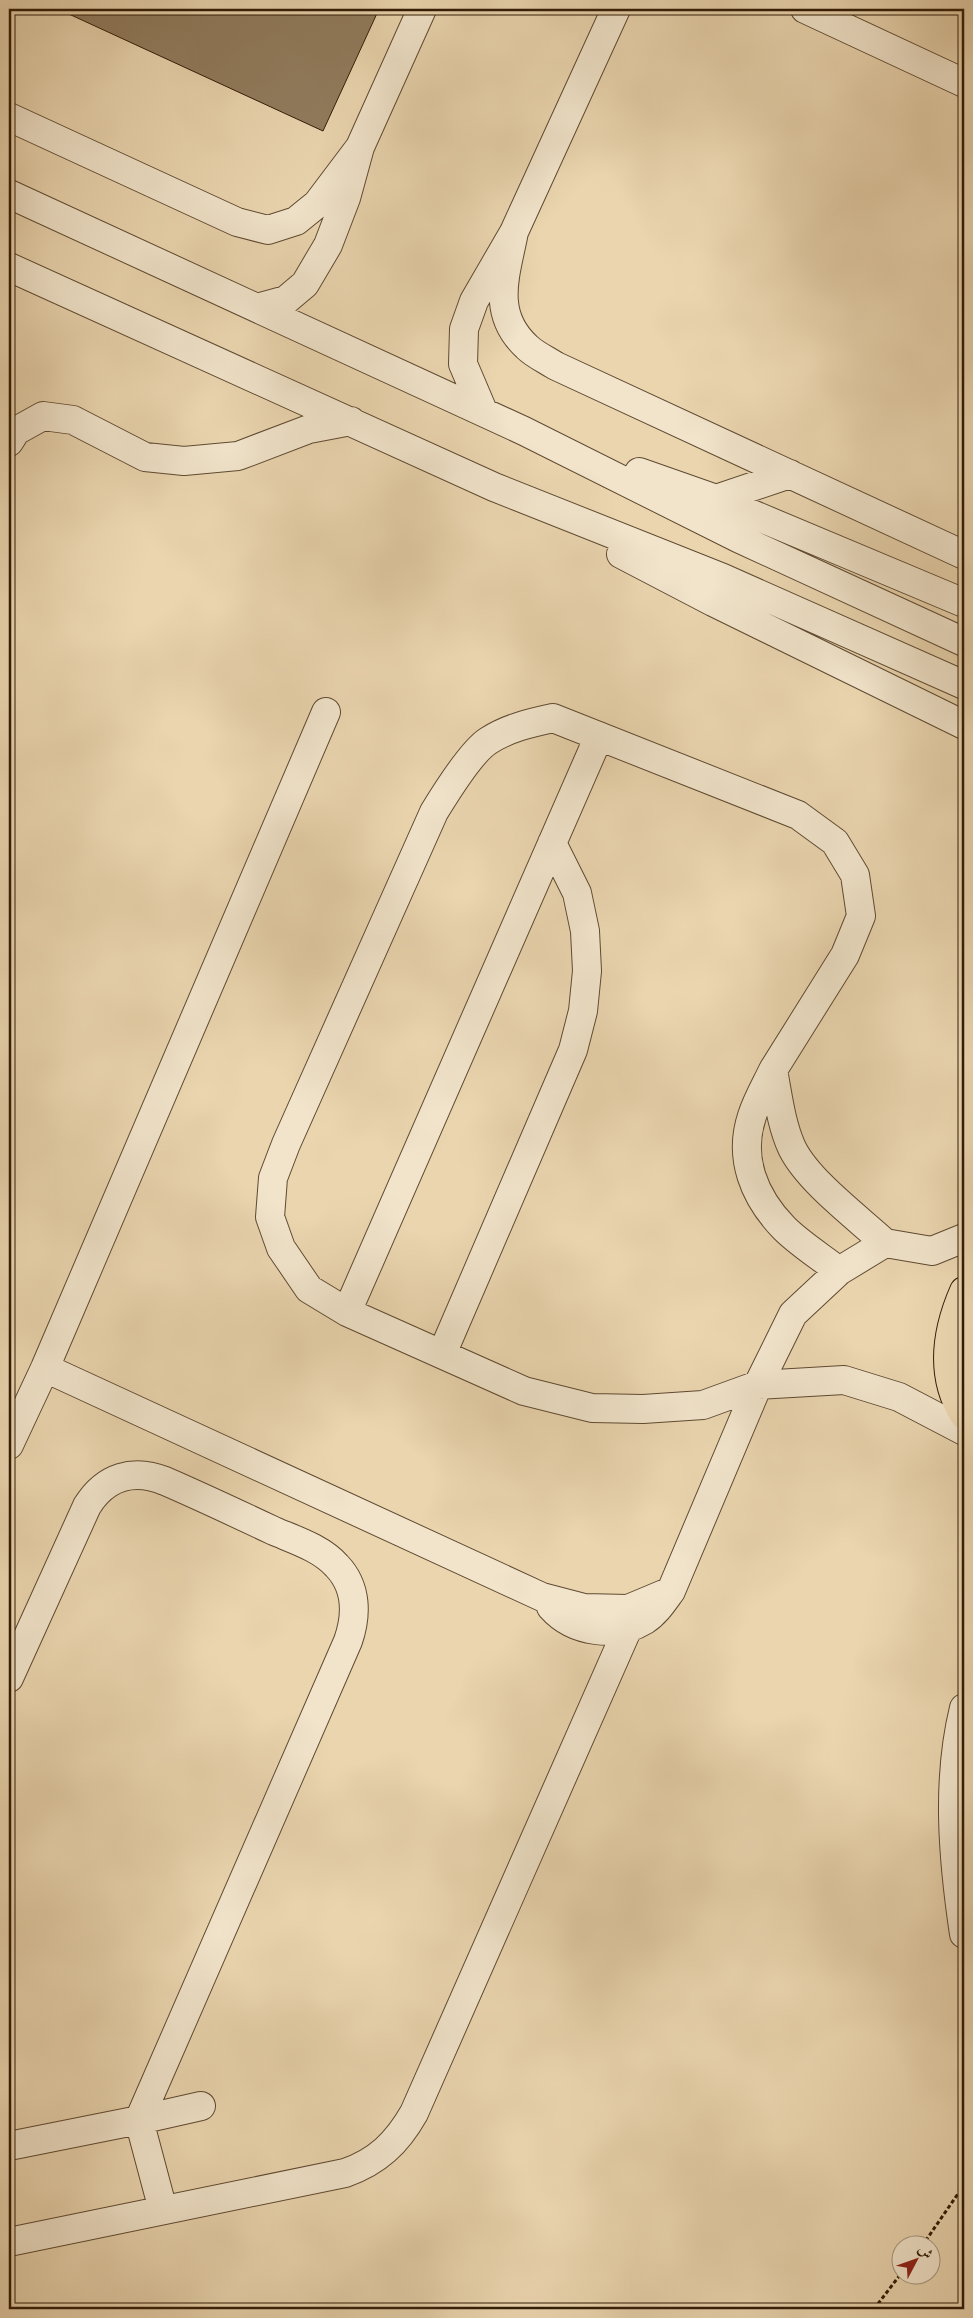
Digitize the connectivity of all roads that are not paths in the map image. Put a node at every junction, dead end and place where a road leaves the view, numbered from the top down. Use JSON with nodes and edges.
{"nodes":[{"id":1,"x":422,"y":9,"type":"edge"},
{"id":2,"x":616,"y":9,"type":"edge"},
{"id":3,"x":805,"y":9,"type":"edge"},
{"id":4,"x":964,"y":83,"type":"edge"},
{"id":5,"x":9,"y":117,"type":"edge"},
{"id":6,"x":360,"y":147,"type":"junction"},
{"id":7,"x":9,"y":194,"type":"edge"},
{"id":8,"x":514,"y":232,"type":"junction"},
{"id":9,"x":9,"y":267,"type":"edge"},
{"id":10,"x":257,"y":308,"type":"junction"},
{"id":11,"x":483,"y":411,"type":"junction"},
{"id":12,"x":351,"y":421,"type":"junction"},
{"id":13,"x":524,"y":431,"type":"junction"},
{"id":14,"x":9,"y":442,"type":"edge"},
{"id":15,"x":790,"y":474,"type":"junction"},
{"id":16,"x":494,"y":487,"type":"junction"},
{"id":17,"x":716,"y":499,"type":"junction"},
{"id":18,"x":964,"y":555,"type":"edge"},
{"id":19,"x":964,"y":603,"type":"edge"},
{"id":20,"x":964,"y":642,"type":"edge"},
{"id":21,"x":964,"y":686,"type":"edge"},
{"id":22,"x":326,"y":712,"type":"dead end"},
{"id":23,"x":964,"y":725,"type":"edge"},
{"id":24,"x":599,"y":736,"type":"junction"},
{"id":25,"x":552,"y":843,"type":"junction"},
{"id":26,"x":773,"y":1070,"type":"junction"},
{"id":27,"x":964,"y":1238,"type":"edge"},
{"id":28,"x":885,"y":1243,"type":"junction"},
{"id":29,"x":839,"y":1271,"type":"junction"},
{"id":30,"x":964,"y":1292,"type":"edge"},
{"id":31,"x":347,"y":1312,"type":"junction"},
{"id":32,"x":442,"y":1354,"type":"junction"},
{"id":33,"x":45,"y":1368,"type":"junction"},
{"id":34,"x":758,"y":1385,"type":"junction"},
{"id":35,"x":964,"y":1416,"type":"edge"},
{"id":36,"x":964,"y":1431,"type":"edge"},
{"id":37,"x":9,"y":1445,"type":"edge"},
{"id":38,"x":671,"y":1591,"type":"junction"},
{"id":39,"x":542,"y":1597,"type":"junction"},
{"id":40,"x":628,"y":1628,"type":"junction"},
{"id":41,"x":9,"y":1678,"type":"edge"},
{"id":42,"x":964,"y":1708,"type":"edge"},
{"id":43,"x":964,"y":1934,"type":"edge"},
{"id":44,"x":201,"y":2106,"type":"dead end"},
{"id":45,"x":139,"y":2120,"type":"junction"},
{"id":46,"x":9,"y":2146,"type":"edge"},
{"id":47,"x":163,"y":2210,"type":"junction"},
{"id":48,"x":9,"y":2242,"type":"edge"}],
"edges":[{"from":1,"to":6,"type":"lane"},
{"from":2,"to":8,"type":"lane"},
{"from":3,"to":4,"type":"lane"},
{"from":5,"to":6,"type":"lane"},
{"from":6,"to":10,"type":"lane"},
{"from":7,"to":10,"type":"lane"},
{"from":8,"to":11,"type":"lane"},
{"from":8,"to":15,"type":"lane"},
{"from":9,"to":12,"type":"lane"},
{"from":10,"to":11,"type":"lane"},
{"from":11,"to":13,"type":"lane"},
{"from":12,"to":14,"type":"lane"},
{"from":12,"to":16,"type":"lane"},
{"from":13,"to":17,"type":"lane"},
{"from":13,"to":20,"type":"lane"},
{"from":15,"to":17,"type":"lane"},
{"from":15,"to":18,"type":"lane"},
{"from":16,"to":21,"type":"lane"},
{"from":16,"to":23,"type":"lane"},
{"from":17,"to":19,"type":"lane"},
{"from":22,"to":33,"type":"lane"},
{"from":24,"to":25,"type":"lane"},
{"from":24,"to":26,"type":"lane"},
{"from":24,"to":31,"type":"lane"},
{"from":25,"to":31,"type":"lane"},
{"from":25,"to":32,"type":"lane"},
{"from":26,"to":28,"type":"lane"},
{"from":26,"to":29,"type":"lane"},
{"from":27,"to":28,"type":"lane"},
{"from":28,"to":29,"type":"lane"},
{"from":29,"to":34,"type":"lane"},
{"from":30,"to":35,"type":"main road"},
{"from":31,"to":32,"type":"lane"},
{"from":32,"to":34,"type":"lane"},
{"from":33,"to":37,"type":"lane"},
{"from":33,"to":39,"type":"lane"},
{"from":34,"to":36,"type":"lane"},
{"from":34,"to":38,"type":"lane"},
{"from":38,"to":39,"type":"lane"},
{"from":38,"to":40,"type":"lane"},
{"from":39,"to":40,"type":"lane"},
{"from":40,"to":47,"type":"lane"},
{"from":41,"to":45,"type":"lane"},
{"from":42,"to":43,"type":"lane"},
{"from":44,"to":45,"type":"lane"},
{"from":45,"to":46,"type":"lane"},
{"from":45,"to":47,"type":"lane"},
{"from":47,"to":48,"type":"lane"}]}
